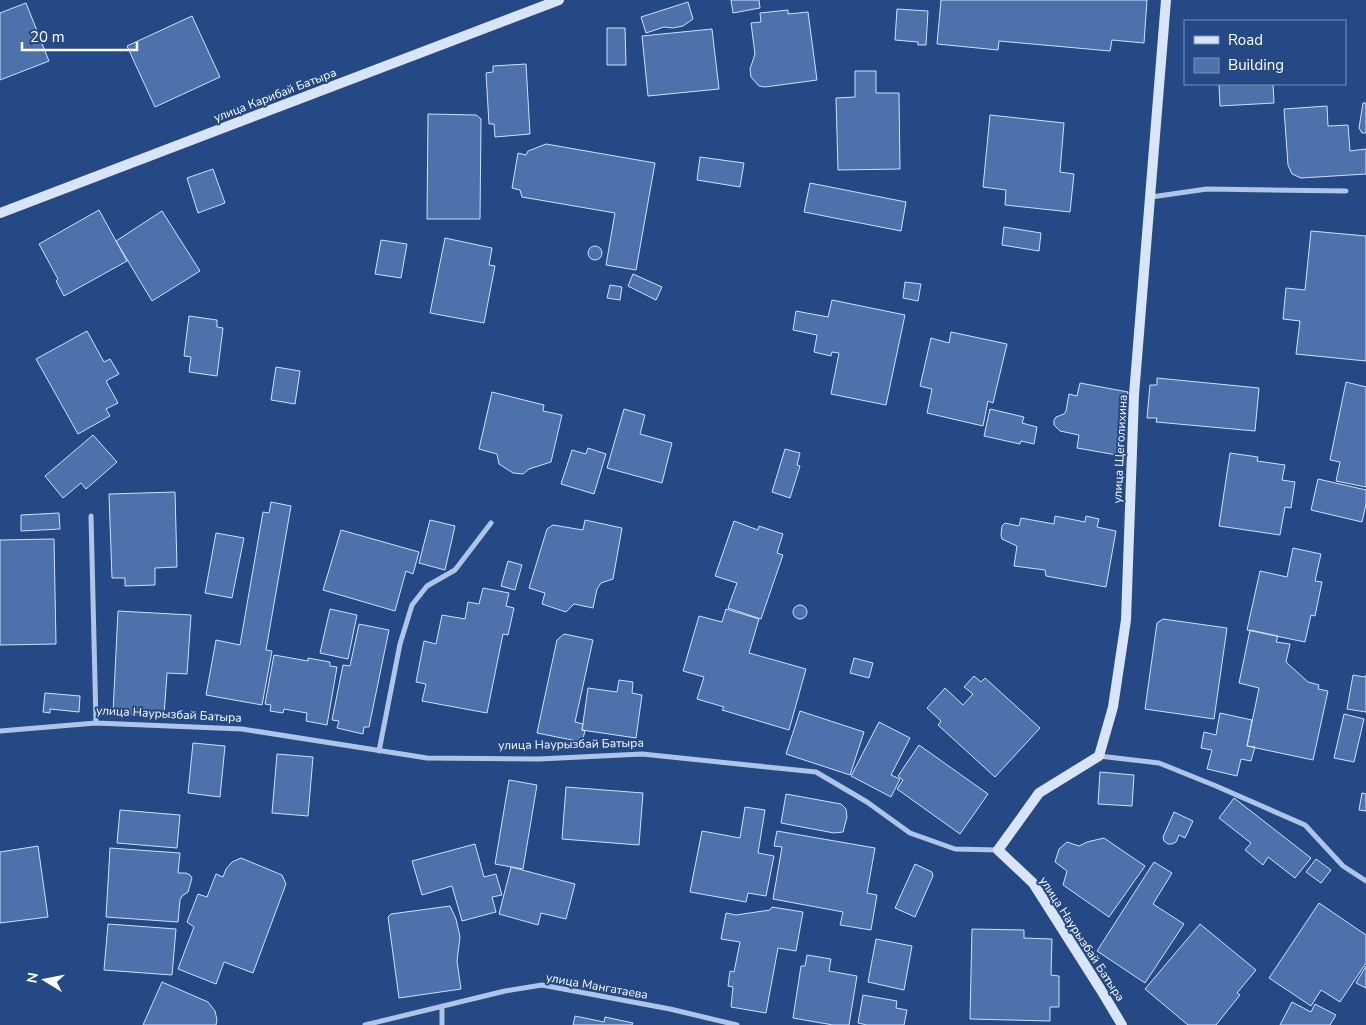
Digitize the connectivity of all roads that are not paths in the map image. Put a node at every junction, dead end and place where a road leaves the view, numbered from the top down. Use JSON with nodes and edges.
{"nodes":[{"id":1,"x":559,"y":0,"type":"edge"},
{"id":2,"x":1166,"y":0,"type":"edge"},
{"id":3,"x":1346,"y":191,"type":"dead end"},
{"id":4,"x":1151,"y":197,"type":"junction"},
{"id":5,"x":0,"y":214,"type":"edge"},
{"id":6,"x":91,"y":516,"type":"dead end"},
{"id":7,"x":491,"y":523,"type":"dead end"},
{"id":8,"x":96,"y":723,"type":"junction"},
{"id":9,"x":0,"y":731,"type":"edge"},
{"id":10,"x":379,"y":751,"type":"junction"},
{"id":11,"x":1099,"y":756,"type":"junction"},
{"id":12,"x":998,"y":850,"type":"junction"},
{"id":13,"x":1366,"y":881,"type":"edge"},
{"id":14,"x":442,"y":1006,"type":"junction"},
{"id":15,"x":365,"y":1025,"type":"edge"},
{"id":16,"x":442,"y":1025,"type":"edge"},
{"id":17,"x":737,"y":1025,"type":"edge"},
{"id":18,"x":1122,"y":1025,"type":"edge"}],
"edges":[{"from":1,"to":5,"type":"street","name":"улица Карибай Батыра"},
{"from":2,"to":4,"type":"street","name":"улица Щеголихина"},
{"from":3,"to":4,"type":"street"},
{"from":4,"to":11,"type":"street","name":"улица Щеголихина"},
{"from":6,"to":8,"type":"street"},
{"from":7,"to":10,"type":"street"},
{"from":8,"to":9,"type":"street","name":"улица Наурызбай Батыра"},
{"from":8,"to":10,"type":"street","name":"улица Наурызбай Батыра"},
{"from":10,"to":12,"type":"street","name":"улица Наурызбай Батыра"},
{"from":11,"to":12,"type":"street"},
{"from":11,"to":13,"type":"street"},
{"from":12,"to":18,"type":"street","name":"улица Наурызбай Батыра"},
{"from":14,"to":15,"type":"street","name":"улица Мангатаева"},
{"from":14,"to":16,"type":"street"},
{"from":14,"to":17,"type":"street","name":"улица Мангатаева"}]}
